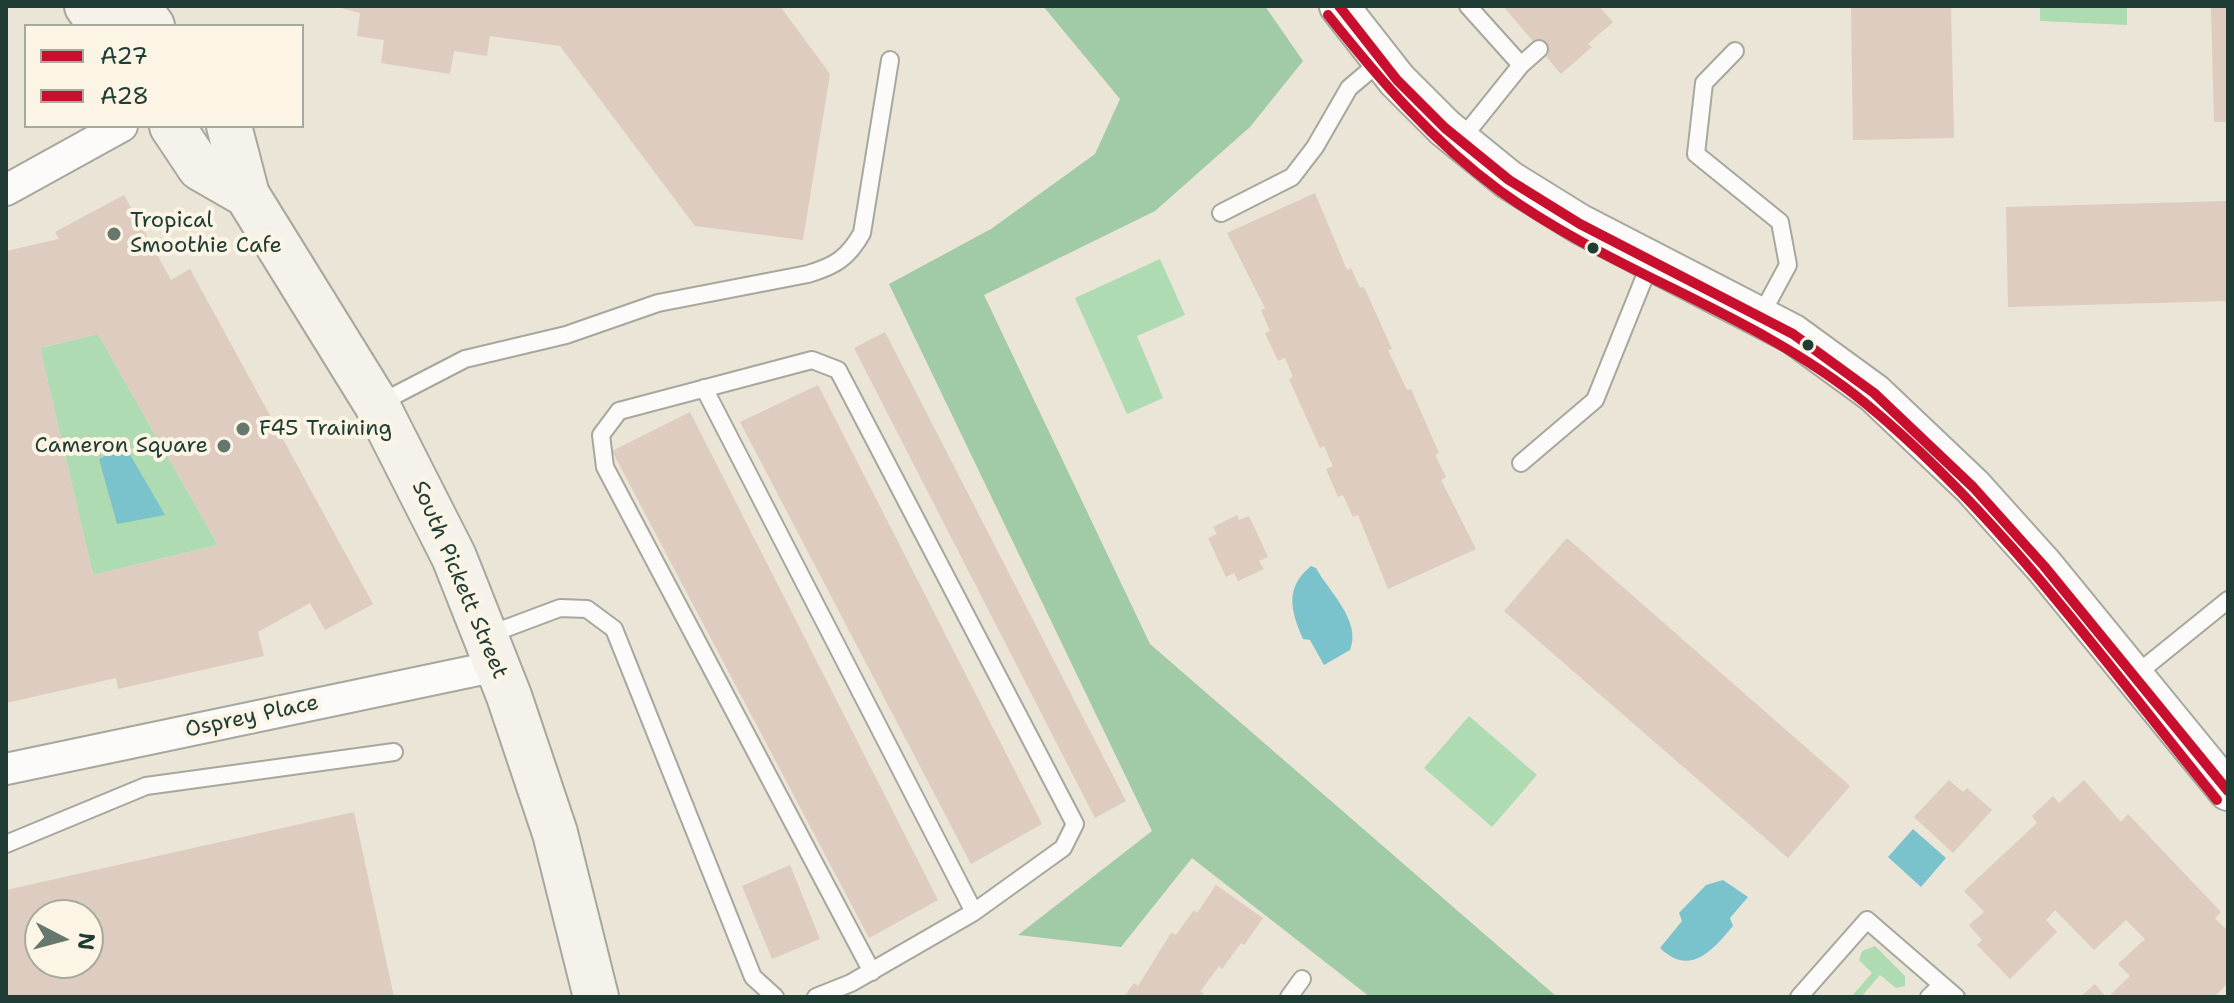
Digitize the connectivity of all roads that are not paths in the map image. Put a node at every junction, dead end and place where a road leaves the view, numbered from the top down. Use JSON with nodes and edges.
{"nodes":[{"id":1,"x":87,"y":6,"type":"edge"},
{"id":2,"x":137,"y":6,"type":"edge"},
{"id":3,"x":1339,"y":6,"type":"edge"},
{"id":4,"x":1468,"y":6,"type":"edge"},
{"id":5,"x":100,"y":24,"type":"edge"},
{"id":6,"x":150,"y":24,"type":"edge"},
{"id":7,"x":1539,"y":49,"type":"dead end"},
{"id":8,"x":1735,"y":51,"type":"dead end"},
{"id":9,"x":890,"y":60,"type":"dead end"},
{"id":10,"x":1382,"y":60,"type":"junction"},
{"id":11,"x":1521,"y":65,"type":"junction"},
{"id":12,"x":118,"y":128,"type":"edge"},
{"id":13,"x":173,"y":128,"type":"edge"},
{"id":14,"x":230,"y":128,"type":"edge"},
{"id":15,"x":1460,"y":141,"type":"junction"},
{"id":16,"x":6,"y":190,"type":"edge"},
{"id":17,"x":247,"y":195,"type":"junction"},
{"id":18,"x":1221,"y":213,"type":"dead end"},
{"id":19,"x":1652,"y":260,"type":"junction"},
{"id":20,"x":1760,"y":317,"type":"junction"},
{"id":21,"x":704,"y":388,"type":"junction"},
{"id":22,"x":377,"y":405,"type":"junction"},
{"id":23,"x":1521,"y":463,"type":"dead end"},
{"id":24,"x":2228,"y":600,"type":"edge"},
{"id":25,"x":492,"y":651,"type":"junction"},
{"id":26,"x":2134,"y":676,"type":"junction"},
{"id":27,"x":394,"y":752,"type":"dead end"},
{"id":28,"x":6,"y":769,"type":"edge"},
{"id":29,"x":2228,"y":791,"type":"edge"},
{"id":30,"x":6,"y":844,"type":"edge"},
{"id":31,"x":974,"y":912,"type":"junction"},
{"id":32,"x":872,"y":972,"type":"junction"},
{"id":33,"x":1302,"y":979,"type":"dead end"},
{"id":34,"x":1942,"y":985,"type":"junction"},
{"id":35,"x":596,"y":997,"type":"edge"},
{"id":36,"x":775,"y":997,"type":"edge"},
{"id":37,"x":816,"y":997,"type":"edge"},
{"id":38,"x":1289,"y":997,"type":"edge"},
{"id":39,"x":1799,"y":997,"type":"edge"},
{"id":40,"x":1929,"y":997,"type":"edge"},
{"id":41,"x":1956,"y":997,"type":"edge"}],
"edges":[{"from":1,"to":5,"type":"main road"},
{"from":2,"to":6,"type":"main road"},
{"from":3,"to":10,"type":"street"},
{"from":4,"to":11,"type":"lane"},
{"from":7,"to":11,"type":"lane"},
{"from":8,"to":20,"type":"lane"},
{"from":9,"to":22,"type":"lane"},
{"from":10,"to":15,"type":"street"},
{"from":10,"to":18,"type":"lane"},
{"from":11,"to":15,"type":"lane"},
{"from":12,"to":16,"type":"street"},
{"from":13,"to":17,"type":"main road","name":"South Pickett Street"},
{"from":14,"to":17,"type":"main road","name":"South Pickett Street"},
{"from":15,"to":19,"type":"street"},
{"from":17,"to":22,"type":"main road","name":"South Pickett Street"},
{"from":19,"to":20,"type":"street"},
{"from":19,"to":23,"type":"lane"},
{"from":20,"to":26,"type":"street"},
{"from":21,"to":31,"type":"lane"},
{"from":21,"to":31,"type":"lane"},
{"from":21,"to":32,"type":"lane"},
{"from":22,"to":25,"type":"main road","name":"South Pickett Street"},
{"from":24,"to":26,"type":"lane"},
{"from":25,"to":28,"type":"street","name":"Osprey Place"},
{"from":25,"to":35,"type":"main road","name":"South Pickett Street"},
{"from":25,"to":36,"type":"lane"},
{"from":26,"to":29,"type":"street"},
{"from":27,"to":30,"type":"lane"},
{"from":31,"to":32,"type":"lane"},
{"from":32,"to":37,"type":"lane"},
{"from":33,"to":38,"type":"lane"},
{"from":34,"to":39,"type":"lane"},
{"from":34,"to":40,"type":"lane"},
{"from":34,"to":41,"type":"lane"}]}
